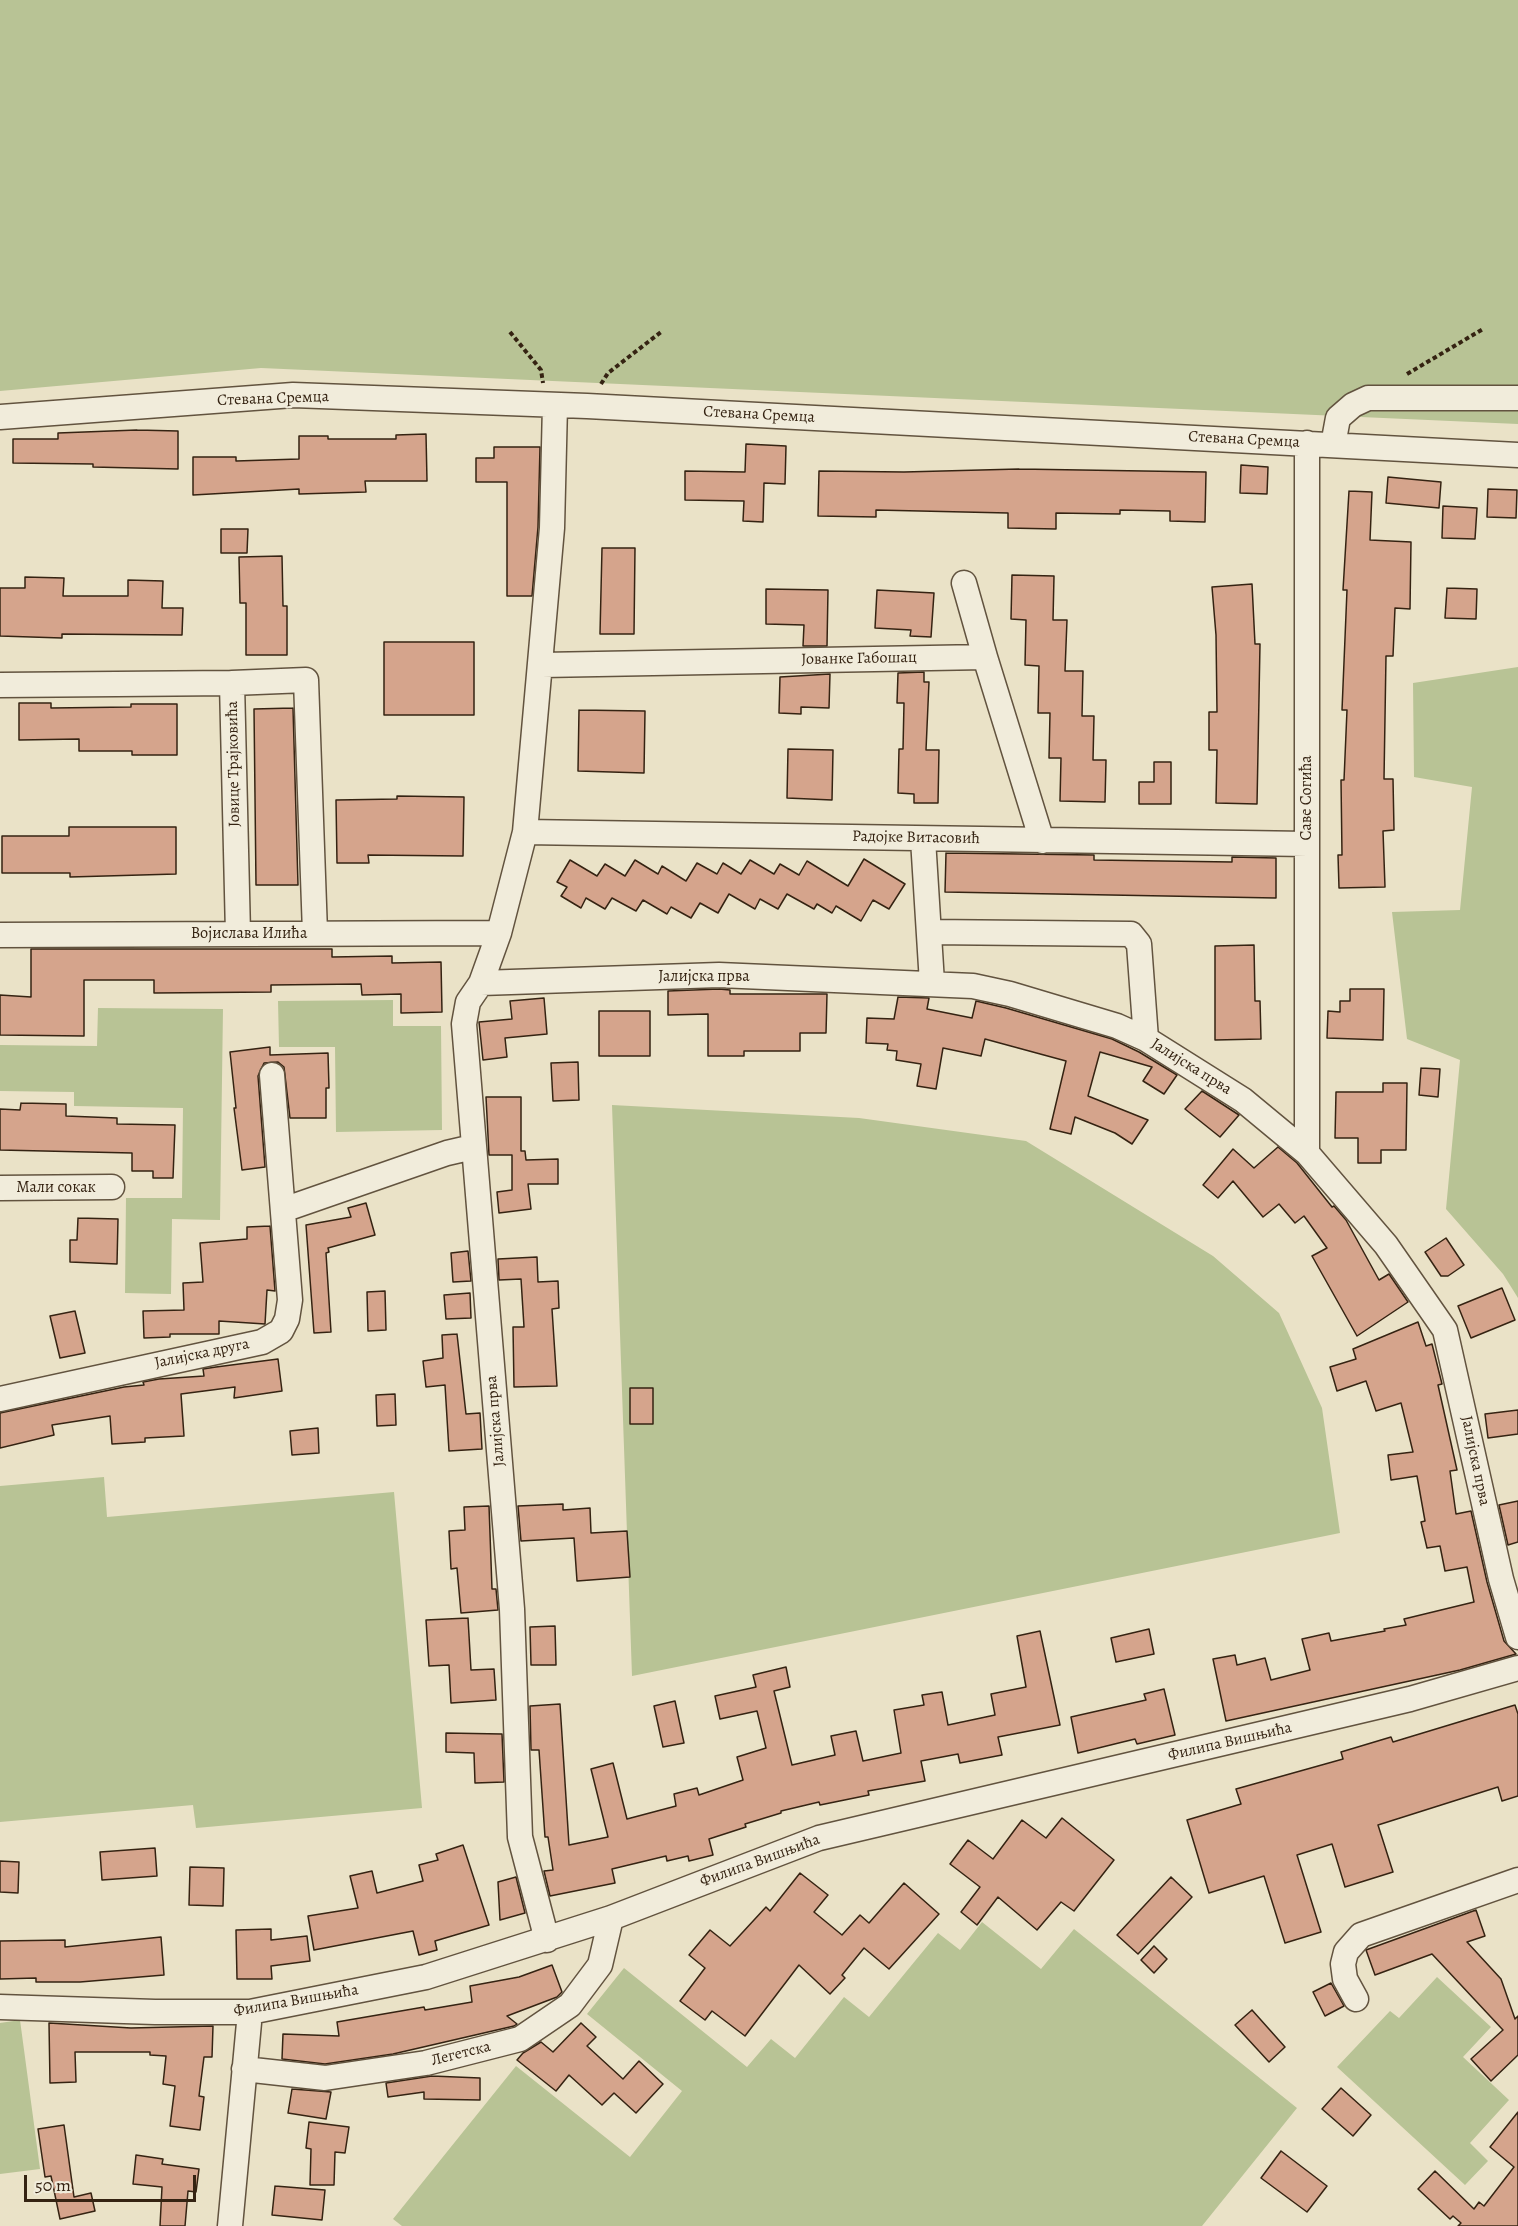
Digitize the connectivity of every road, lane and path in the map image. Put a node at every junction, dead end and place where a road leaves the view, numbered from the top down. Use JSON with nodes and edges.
{"nodes":[{"id":1,"x":1483,"y":329,"type":"dead end"},
{"id":2,"x":510,"y":332,"type":"dead end"},
{"id":3,"x":661,"y":332,"type":"dead end"},
{"id":4,"x":1378,"y":397,"type":"junction"},
{"id":5,"x":1518,"y":398,"type":"edge"},
{"id":6,"x":550,"y":405,"type":"junction"},
{"id":7,"x":587,"y":406,"type":"junction"},
{"id":8,"x":0,"y":417,"type":"edge"},
{"id":9,"x":1307,"y":443,"type":"junction"},
{"id":10,"x":1333,"y":445,"type":"junction"},
{"id":11,"x":1518,"y":455,"type":"edge"},
{"id":12,"x":964,"y":583,"type":"dead end"},
{"id":13,"x":985,"y":657,"type":"junction"},
{"id":14,"x":542,"y":665,"type":"junction"},
{"id":15,"x":232,"y":682,"type":"junction"},
{"id":16,"x":0,"y":685,"type":"edge"},
{"id":17,"x":525,"y":832,"type":"junction"},
{"id":18,"x":923,"y":839,"type":"junction"},
{"id":19,"x":1042,"y":841,"type":"junction"},
{"id":20,"x":1307,"y":844,"type":"junction"},
{"id":21,"x":929,"y":932,"type":"junction"},
{"id":22,"x":315,"y":933,"type":"junction"},
{"id":23,"x":499,"y":933,"type":"junction"},
{"id":24,"x":238,"y":934,"type":"junction"},
{"id":25,"x":0,"y":935,"type":"edge"},
{"id":26,"x":481,"y":983,"type":"junction"},
{"id":27,"x":933,"y":984,"type":"junction"},
{"id":28,"x":1146,"y":1039,"type":"junction"},
{"id":29,"x":272,"y":1075,"type":"dead end"},
{"id":30,"x":473,"y":1147,"type":"junction"},
{"id":31,"x":1307,"y":1154,"type":"junction"},
{"id":32,"x":112,"y":1187,"type":"dead end"},
{"id":33,"x":0,"y":1188,"type":"edge"},
{"id":34,"x":283,"y":1210,"type":"junction"},
{"id":35,"x":0,"y":1399,"type":"edge"},
{"id":36,"x":1510,"y":1577,"type":"edge"},
{"id":37,"x":1518,"y":1637,"type":"edge"},
{"id":38,"x":1518,"y":1668,"type":"edge"},
{"id":39,"x":1518,"y":1880,"type":"edge"},
{"id":40,"x":611,"y":1918,"type":"junction"},
{"id":41,"x":547,"y":1940,"type":"junction"},
{"id":42,"x":1356,"y":1999,"type":"dead end"},
{"id":43,"x":0,"y":2007,"type":"edge"},
{"id":44,"x":250,"y":2012,"type":"junction"},
{"id":45,"x":244,"y":2069,"type":"junction"},
{"id":46,"x":230,"y":2226,"type":"edge"}],
"edges":[{"from":1,"to":4,"type":"path"},
{"from":2,"to":6,"type":"path"},
{"from":3,"to":7,"type":"path"},
{"from":4,"to":5,"type":"street"},
{"from":4,"to":10,"type":"street"},
{"from":6,"to":7,"type":"street","name":"Стевана Сремца"},
{"from":6,"to":8,"type":"street","name":"Стевана Сремца"},
{"from":6,"to":14,"type":"street"},
{"from":7,"to":9,"type":"street","name":"Стевана Сремца"},
{"from":9,"to":10,"type":"street","name":"Стевана Сремца"},
{"from":9,"to":20,"type":"street","name":"Саве Согића"},
{"from":10,"to":11,"type":"street","name":"Стевана Сремца"},
{"from":12,"to":13,"type":"street"},
{"from":13,"to":14,"type":"street","name":"Јованке Габошац"},
{"from":13,"to":19,"type":"street"},
{"from":14,"to":17,"type":"street"},
{"from":15,"to":16,"type":"street","name":"Јовице Трајковића"},
{"from":15,"to":22,"type":"street"},
{"from":15,"to":24,"type":"street","name":"Јовице Трајковића"},
{"from":17,"to":18,"type":"street","name":"Радојке Витасовић"},
{"from":17,"to":23,"type":"street"},
{"from":18,"to":19,"type":"street","name":"Радојке Витасовић"},
{"from":18,"to":21,"type":"street"},
{"from":19,"to":20,"type":"street","name":"Радојке Витасовић"},
{"from":20,"to":31,"type":"street","name":"Саве Согића"},
{"from":21,"to":27,"type":"street"},
{"from":21,"to":28,"type":"street"},
{"from":22,"to":23,"type":"street","name":"Војислава Илића"},
{"from":22,"to":24,"type":"street","name":"Војислава Илића"},
{"from":23,"to":26,"type":"street"},
{"from":24,"to":25,"type":"street","name":"Војислава Илића"},
{"from":26,"to":27,"type":"street","name":"Јалијска прва"},
{"from":26,"to":30,"type":"street","name":"Јалијска прва"},
{"from":27,"to":28,"type":"street","name":"Јалијска прва"},
{"from":28,"to":31,"type":"street","name":"Јалијска прва"},
{"from":29,"to":34,"type":"street","name":"Јалијска друга"},
{"from":30,"to":34,"type":"street"},
{"from":30,"to":41,"type":"street","name":"Јалијска прва"},
{"from":31,"to":36,"type":"street","name":"Јалијска прва"},
{"from":32,"to":33,"type":"street","name":"Мали сокак"},
{"from":34,"to":35,"type":"street","name":"Јалијска друга"},
{"from":36,"to":37,"type":"street","name":"Јалијска прва"},
{"from":38,"to":40,"type":"street","name":"Филипа Вишњића"},
{"from":39,"to":42,"type":"street"},
{"from":40,"to":41,"type":"street","name":"Филипа Вишњића"},
{"from":40,"to":45,"type":"street","name":"Легетска"},
{"from":41,"to":44,"type":"street","name":"Филипа Вишњића"},
{"from":43,"to":44,"type":"street","name":"Филипа Вишњића"},
{"from":44,"to":45,"type":"street"},
{"from":45,"to":46,"type":"street"}]}
